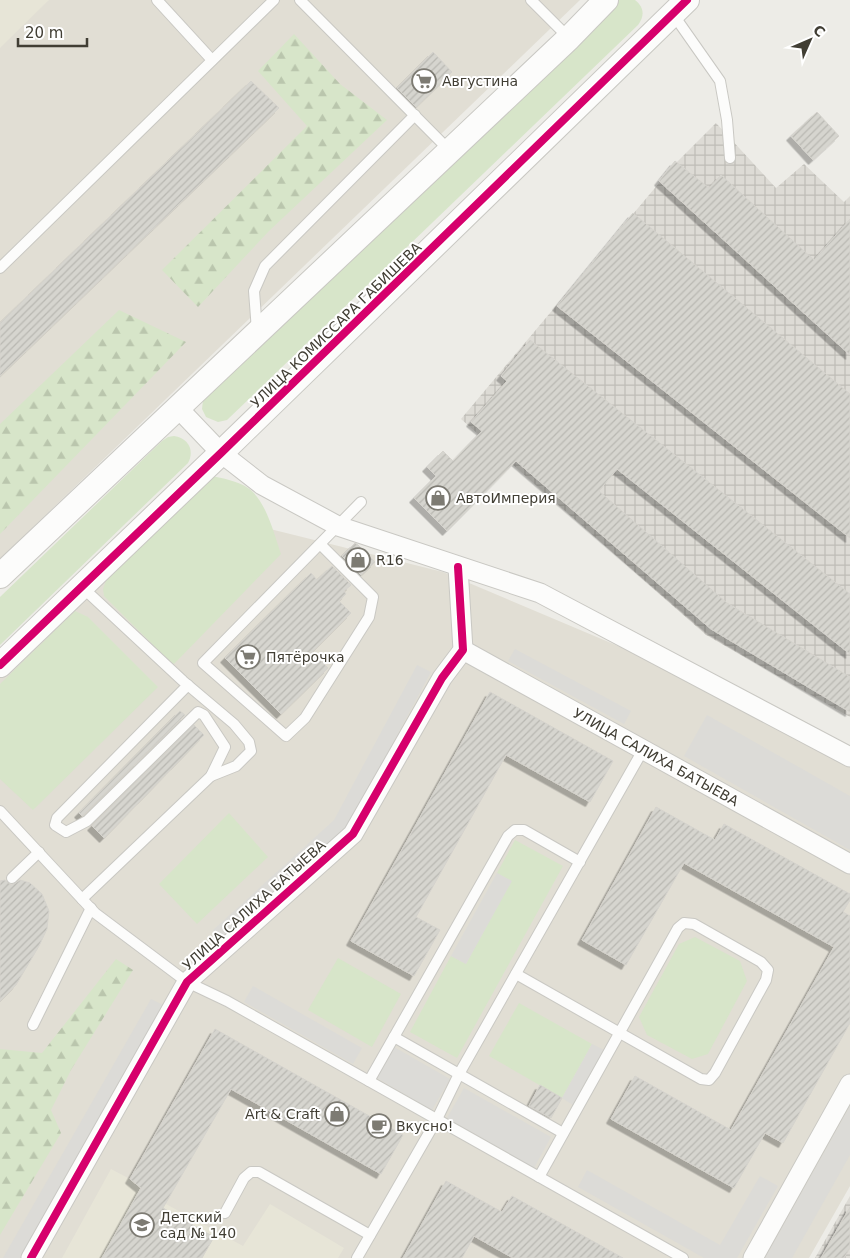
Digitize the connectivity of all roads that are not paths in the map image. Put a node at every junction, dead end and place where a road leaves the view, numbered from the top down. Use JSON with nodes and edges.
{"nodes":[{"id":1,"x":157,"y":0,"type":"edge"},
{"id":2,"x":274,"y":0,"type":"edge"},
{"id":3,"x":300,"y":0,"type":"edge"},
{"id":4,"x":531,"y":0,"type":"edge"},
{"id":5,"x":606,"y":0,"type":"edge"},
{"id":6,"x":673,"y":5,"type":"edge"},
{"id":7,"x":569,"y":38,"type":"junction"},
{"id":8,"x":212,"y":60,"type":"junction"},
{"id":9,"x":415,"y":115,"type":"junction"},
{"id":10,"x":450,"y":151,"type":"junction"},
{"id":11,"x":730,"y":158,"type":"dead end"},
{"id":12,"x":0,"y":268,"type":"edge"},
{"id":13,"x":257,"y":332,"type":"junction"},
{"id":14,"x":178,"y":408,"type":"junction"},
{"id":15,"x":221,"y":453,"type":"junction"},
{"id":16,"x":361,"y":502,"type":"dead end"},
{"id":17,"x":338,"y":526,"type":"junction"},
{"id":18,"x":320,"y":544,"type":"junction"},
{"id":19,"x":458,"y":567,"type":"junction"},
{"id":20,"x":0,"y":576,"type":"edge"},
{"id":21,"x":82,"y":587,"type":"junction"},
{"id":22,"x":463,"y":650,"type":"junction"},
{"id":23,"x":0,"y":665,"type":"edge"},
{"id":24,"x":188,"y":686,"type":"junction"},
{"id":25,"x":643,"y":750,"type":"junction"},
{"id":26,"x":850,"y":758,"type":"edge"},
{"id":27,"x":211,"y":776,"type":"junction"},
{"id":28,"x":0,"y":810,"type":"edge"},
{"id":29,"x":39,"y":852,"type":"junction"},
{"id":30,"x":580,"y":862,"type":"junction"},
{"id":31,"x":850,"y":864,"type":"edge"},
{"id":32,"x":12,"y":878,"type":"dead end"},
{"id":33,"x":82,"y":899,"type":"junction"},
{"id":34,"x":90,"y":908,"type":"junction"},
{"id":35,"x":516,"y":974,"type":"junction"},
{"id":36,"x":186,"y":982,"type":"junction"},
{"id":37,"x":33,"y":1025,"type":"dead end"},
{"id":38,"x":619,"y":1033,"type":"junction"},
{"id":39,"x":394,"y":1037,"type":"junction"},
{"id":40,"x":459,"y":1074,"type":"junction"},
{"id":41,"x":369,"y":1081,"type":"junction"},
{"id":42,"x":850,"y":1084,"type":"edge"},
{"id":43,"x":436,"y":1119,"type":"junction"},
{"id":44,"x":563,"y":1133,"type":"junction"},
{"id":45,"x":538,"y":1177,"type":"junction"},
{"id":46,"x":225,"y":1213,"type":"dead end"},
{"id":47,"x":370,"y":1235,"type":"junction"},
{"id":48,"x":31,"y":1258,"type":"edge"},
{"id":49,"x":357,"y":1258,"type":"edge"},
{"id":50,"x":683,"y":1258,"type":"edge"},
{"id":51,"x":753,"y":1258,"type":"edge"}],
"edges":[{"from":1,"to":8,"type":"lane"},
{"from":2,"to":8,"type":"lane"},
{"from":3,"to":9,"type":"lane"},
{"from":4,"to":7,"type":"lane"},
{"from":5,"to":7,"type":"street"},
{"from":6,"to":11,"type":"lane"},
{"from":6,"to":15,"type":"street","name":"УЛИЦА КОМИССАРА ГАБИШЕВА"},
{"from":7,"to":10,"type":"street"},
{"from":8,"to":12,"type":"lane"},
{"from":9,"to":10,"type":"lane"},
{"from":9,"to":13,"type":"lane"},
{"from":10,"to":13,"type":"street"},
{"from":13,"to":14,"type":"street"},
{"from":14,"to":15,"type":"street"},
{"from":14,"to":20,"type":"street"},
{"from":15,"to":17,"type":"street"},
{"from":15,"to":21,"type":"street","name":"УЛИЦА КОМИССАРА ГАБИШЕВА"},
{"from":16,"to":17,"type":"lane"},
{"from":17,"to":18,"type":"lane"},
{"from":17,"to":19,"type":"street"},
{"from":18,"to":18,"type":"lane"},
{"from":19,"to":22,"type":"street"},
{"from":19,"to":26,"type":"street"},
{"from":21,"to":23,"type":"street","name":"УЛИЦА КОМИССАРА ГАБИШЕВА"},
{"from":21,"to":24,"type":"lane"},
{"from":22,"to":25,"type":"street","name":"УЛИЦА САЛИХА БАТЫЕВА"},
{"from":22,"to":36,"type":"street","name":"УЛИЦА САЛИХА БАТЫЕВА"},
{"from":24,"to":27,"type":"lane"},
{"from":24,"to":27,"type":"lane"},
{"from":25,"to":30,"type":"lane"},
{"from":25,"to":31,"type":"street","name":"УЛИЦА САЛИХА БАТЫЕВА"},
{"from":27,"to":33,"type":"lane"},
{"from":28,"to":29,"type":"lane"},
{"from":29,"to":32,"type":"lane"},
{"from":29,"to":33,"type":"lane"},
{"from":30,"to":35,"type":"lane"},
{"from":30,"to":39,"type":"lane"},
{"from":33,"to":34,"type":"lane"},
{"from":34,"to":36,"type":"lane"},
{"from":34,"to":37,"type":"lane"},
{"from":35,"to":38,"type":"lane"},
{"from":35,"to":40,"type":"lane"},
{"from":36,"to":41,"type":"lane"},
{"from":36,"to":48,"type":"street","name":"УЛИЦА САЛИХА БАТЫЕВА"},
{"from":38,"to":38,"type":"lane"},
{"from":38,"to":44,"type":"lane"},
{"from":39,"to":40,"type":"lane"},
{"from":39,"to":41,"type":"lane"},
{"from":40,"to":43,"type":"lane"},
{"from":40,"to":44,"type":"lane"},
{"from":41,"to":43,"type":"lane"},
{"from":42,"to":51,"type":"street"},
{"from":43,"to":45,"type":"lane"},
{"from":43,"to":47,"type":"lane"},
{"from":44,"to":45,"type":"lane"},
{"from":45,"to":50,"type":"lane"},
{"from":46,"to":47,"type":"lane"},
{"from":47,"to":49,"type":"lane"}]}
